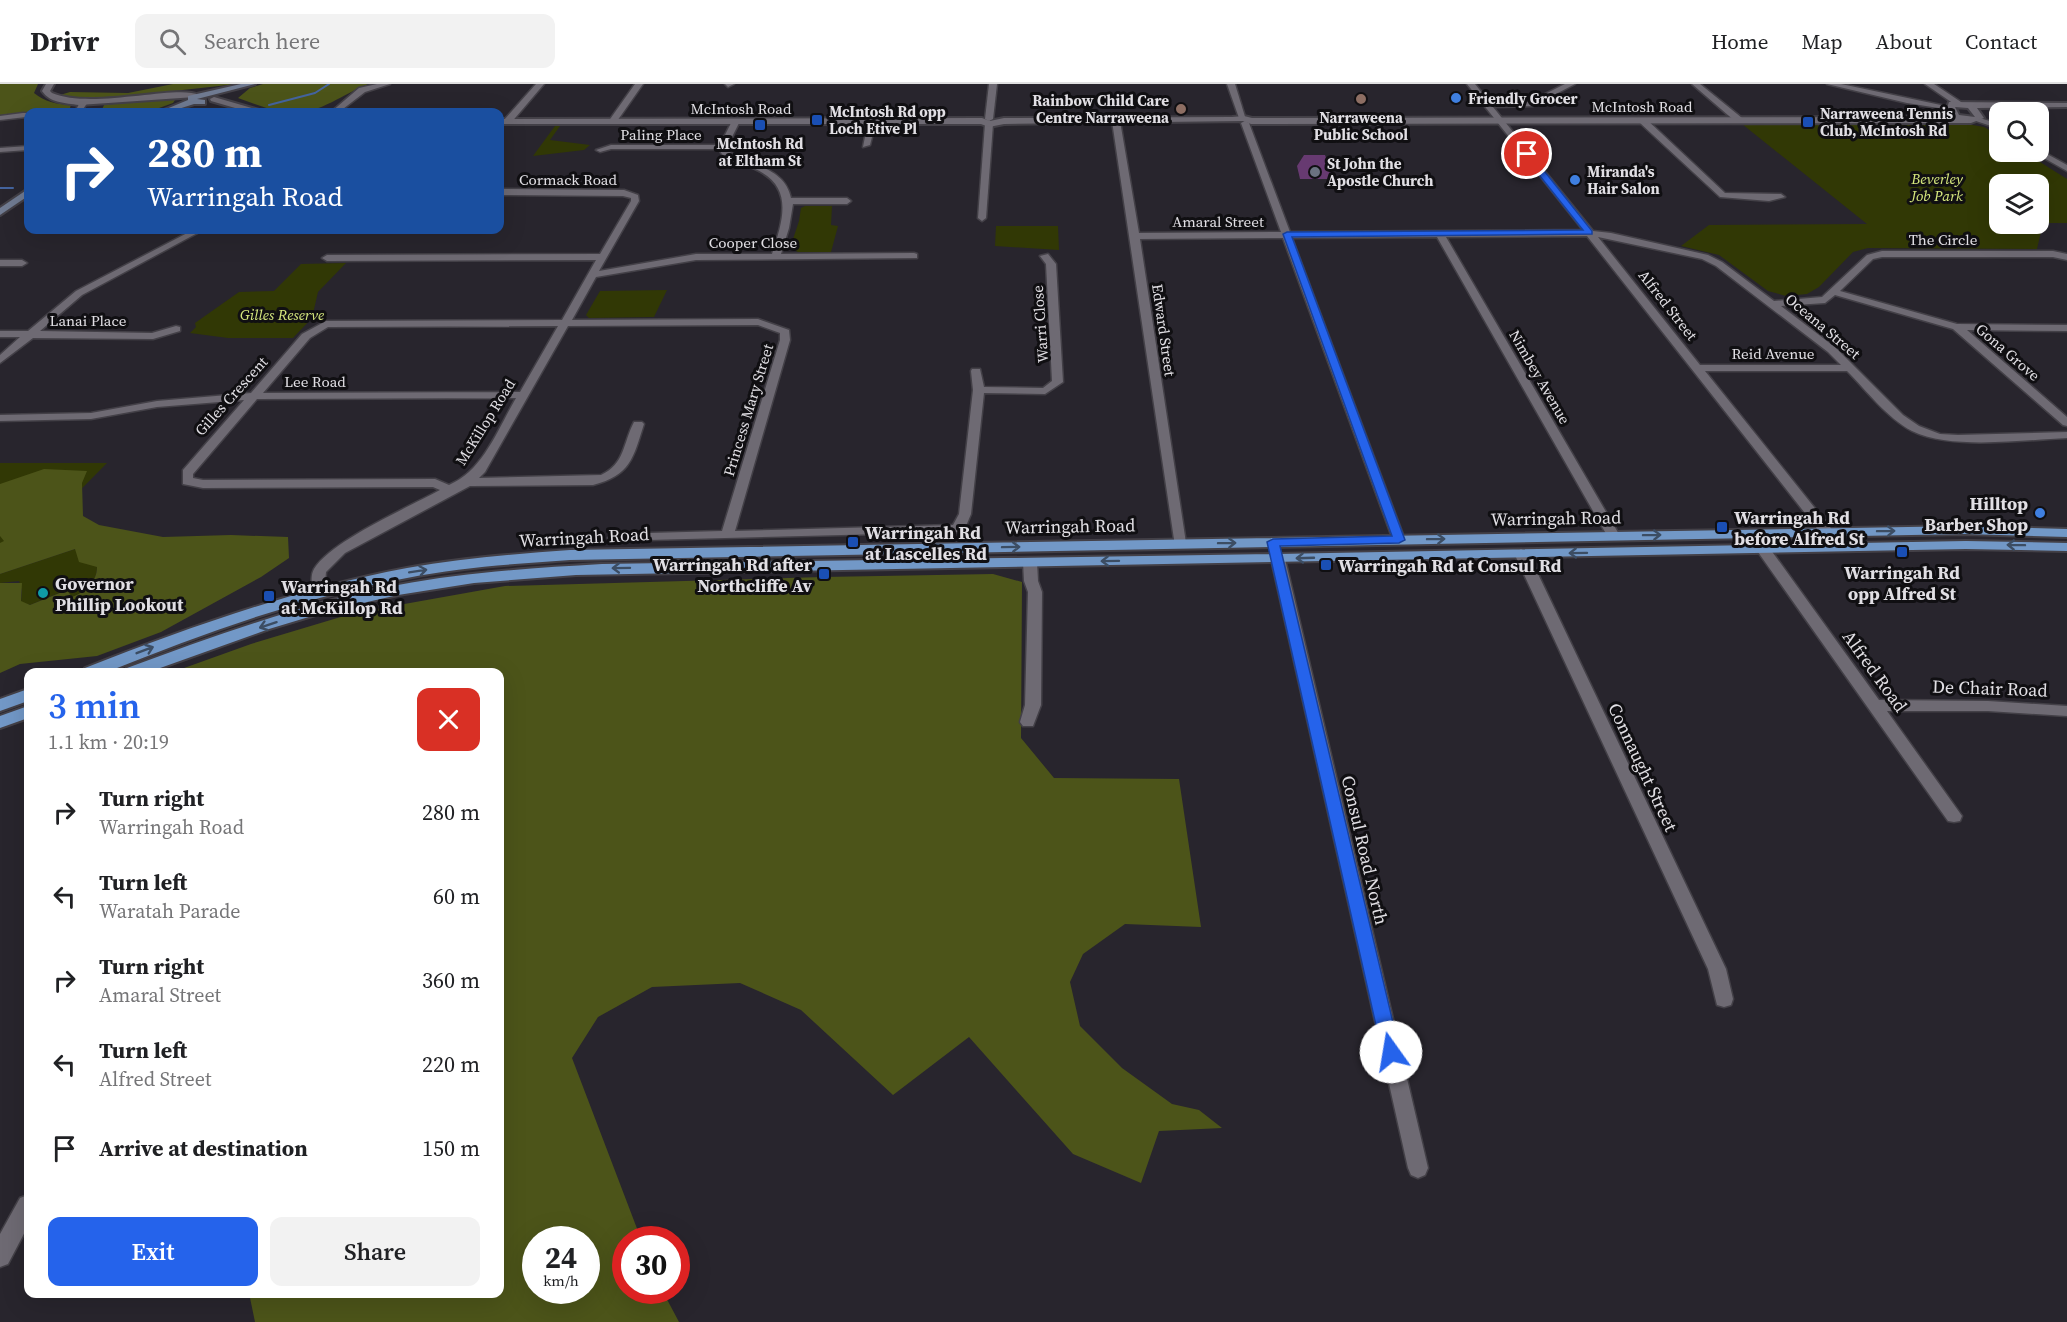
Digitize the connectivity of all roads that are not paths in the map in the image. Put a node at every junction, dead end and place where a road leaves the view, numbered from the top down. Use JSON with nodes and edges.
{"nodes":[{"id":1,"x":50,"y":84,"type":"edge"},
{"id":2,"x":251,"y":84,"type":"edge"},
{"id":3,"x":387,"y":84,"type":"edge"},
{"id":4,"x":540,"y":84,"type":"edge"},
{"id":5,"x":639,"y":84,"type":"edge"},
{"id":6,"x":993,"y":84,"type":"edge"},
{"id":7,"x":1231,"y":84,"type":"edge"},
{"id":8,"x":1471,"y":84,"type":"edge"},
{"id":9,"x":1571,"y":84,"type":"edge"},
{"id":10,"x":1696,"y":84,"type":"edge"},
{"id":11,"x":1831,"y":84,"type":"edge"},
{"id":12,"x":1929,"y":84,"type":"edge"},
{"id":13,"x":216,"y":96,"type":"junction"},
{"id":14,"x":194,"y":98,"type":"junction"},
{"id":15,"x":84,"y":102,"type":"junction"},
{"id":16,"x":1488,"y":105,"type":"junction"},
{"id":17,"x":2067,"y":105,"type":"edge"},
{"id":18,"x":1955,"y":106,"type":"junction"},
{"id":19,"x":1971,"y":106,"type":"junction"},
{"id":20,"x":79,"y":108,"type":"edge"},
{"id":21,"x":172,"y":108,"type":"edge"},
{"id":22,"x":246,"y":108,"type":"edge"},
{"id":23,"x":340,"y":108,"type":"edge"},
{"id":24,"x":23,"y":115,"type":"dead end"},
{"id":25,"x":0,"y":118,"type":"edge"},
{"id":26,"x":1961,"y":118,"type":"junction"},
{"id":27,"x":1979,"y":119,"type":"junction"},
{"id":28,"x":1500,"y":120,"type":"junction"},
{"id":29,"x":1642,"y":120,"type":"junction"},
{"id":30,"x":1739,"y":120,"type":"junction"},
{"id":31,"x":504,"y":121,"type":"edge"},
{"id":32,"x":736,"y":121,"type":"junction"},
{"id":33,"x":872,"y":121,"type":"junction"},
{"id":34,"x":989,"y":121,"type":"junction"},
{"id":35,"x":1116,"y":121,"type":"junction"},
{"id":36,"x":1244,"y":121,"type":"junction"},
{"id":37,"x":504,"y":122,"type":"edge"},
{"id":38,"x":612,"y":122,"type":"junction"},
{"id":39,"x":1989,"y":123,"type":"edge"},
{"id":40,"x":866,"y":145,"type":"dead end"},
{"id":41,"x":723,"y":147,"type":"junction"},
{"id":42,"x":24,"y":148,"type":"edge"},
{"id":43,"x":0,"y":150,"type":"edge"},
{"id":44,"x":600,"y":150,"type":"dead end"},
{"id":45,"x":2049,"y":158,"type":"edge"},
{"id":46,"x":2067,"y":169,"type":"edge"},
{"id":47,"x":504,"y":192,"type":"edge"},
{"id":48,"x":635,"y":196,"type":"joint"},
{"id":49,"x":24,"y":197,"type":"edge"},
{"id":50,"x":1781,"y":197,"type":"dead end"},
{"id":51,"x":790,"y":201,"type":"junction"},
{"id":52,"x":847,"y":201,"type":"dead end"},
{"id":53,"x":0,"y":212,"type":"edge"},
{"id":54,"x":982,"y":218,"type":"dead end"},
{"id":55,"x":1589,"y":232,"type":"junction"},
{"id":56,"x":1439,"y":233,"type":"junction"},
{"id":57,"x":191,"y":234,"type":"edge"},
{"id":58,"x":1287,"y":234,"type":"junction"},
{"id":59,"x":1136,"y":236,"type":"junction"},
{"id":60,"x":776,"y":256,"type":"junction"},
{"id":61,"x":914,"y":256,"type":"dead end"},
{"id":62,"x":1045,"y":256,"type":"dead end"},
{"id":63,"x":2067,"y":256,"type":"edge"},
{"id":64,"x":603,"y":257,"type":"junction"},
{"id":65,"x":327,"y":258,"type":"dead end"},
{"id":66,"x":0,"y":263,"type":"edge"},
{"id":67,"x":22,"y":263,"type":"dead end"},
{"id":68,"x":593,"y":275,"type":"junction"},
{"id":69,"x":1834,"y":292,"type":"junction"},
{"id":70,"x":1773,"y":304,"type":"junction"},
{"id":71,"x":566,"y":323,"type":"junction"},
{"id":72,"x":1957,"y":327,"type":"junction"},
{"id":73,"x":2067,"y":328,"type":"edge"},
{"id":74,"x":176,"y":329,"type":"dead end"},
{"id":75,"x":0,"y":334,"type":"edge"},
{"id":76,"x":30,"y":334,"type":"junction"},
{"id":77,"x":0,"y":360,"type":"edge"},
{"id":78,"x":1697,"y":368,"type":"junction"},
{"id":79,"x":1850,"y":368,"type":"junction"},
{"id":80,"x":976,"y":371,"type":"dead end"},
{"id":81,"x":979,"y":390,"type":"junction"},
{"id":82,"x":523,"y":395,"type":"junction"},
{"id":83,"x":254,"y":396,"type":"junction"},
{"id":84,"x":0,"y":418,"type":"edge"},
{"id":85,"x":2067,"y":423,"type":"edge"},
{"id":86,"x":638,"y":424,"type":"dead end"},
{"id":87,"x":2067,"y":435,"type":"edge"},
{"id":88,"x":468,"y":482,"type":"junction"},
{"id":89,"x":449,"y":490,"type":"junction"},
{"id":90,"x":890,"y":531,"type":"junction"},
{"id":91,"x":1827,"y":532,"type":"junction"},
{"id":92,"x":2067,"y":533,"type":"edge"},
{"id":93,"x":727,"y":535,"type":"junction"},
{"id":94,"x":1614,"y":536,"type":"junction"},
{"id":95,"x":614,"y":538,"type":"dead end"},
{"id":96,"x":1399,"y":540,"type":"junction"},
{"id":97,"x":1180,"y":543,"type":"junction"},
{"id":98,"x":1839,"y":547,"type":"junction"},
{"id":99,"x":2067,"y":548,"type":"edge"},
{"id":100,"x":888,"y":549,"type":"junction"},
{"id":101,"x":1763,"y":549,"type":"junction"},
{"id":102,"x":1275,"y":550,"type":"junction"},
{"id":103,"x":1521,"y":553,"type":"junction"},
{"id":104,"x":1406,"y":555,"type":"junction"},
{"id":105,"x":1030,"y":562,"type":"junction"},
{"id":106,"x":322,"y":600,"type":"junction"},
{"id":107,"x":101,"y":668,"type":"edge"},
{"id":108,"x":144,"y":668,"type":"edge"},
{"id":109,"x":24,"y":696,"type":"edge"},
{"id":110,"x":0,"y":705,"type":"edge"},
{"id":111,"x":1875,"y":705,"type":"junction"},
{"id":112,"x":2067,"y":711,"type":"edge"},
{"id":113,"x":24,"y":713,"type":"edge"},
{"id":114,"x":0,"y":722,"type":"edge"},
{"id":115,"x":1028,"y":722,"type":"dead end"},
{"id":116,"x":1954,"y":816,"type":"dead end"},
{"id":117,"x":1724,"y":999,"type":"dead end"},
{"id":118,"x":1418,"y":1168,"type":"dead end"},
{"id":119,"x":24,"y":1213,"type":"edge"},
{"id":120,"x":0,"y":1256,"type":"edge"}],
"edges":[{"from":1,"to":15,"type":"street"},
{"from":2,"to":13,"type":"main road"},
{"from":3,"to":23,"type":"street"},
{"from":4,"to":31,"type":"street"},
{"from":5,"to":38,"type":"street"},
{"from":6,"to":34,"type":"street"},
{"from":7,"to":36,"type":"street"},
{"from":8,"to":16,"type":"street","name":"Alfred Street"},
{"from":9,"to":16,"type":"street"},
{"from":10,"to":30,"type":"street"},
{"from":11,"to":18,"type":"street"},
{"from":12,"to":18,"type":"street"},
{"from":13,"to":14,"type":"main road"},
{"from":13,"to":22,"type":"street"},
{"from":14,"to":15,"type":"street"},
{"from":14,"to":21,"type":"main road"},
{"from":15,"to":20,"type":"street"},
{"from":16,"to":28,"type":"street","name":"Alfred Street"},
{"from":17,"to":19,"type":"street"},
{"from":18,"to":19,"type":"street"},
{"from":18,"to":26,"type":"street"},
{"from":19,"to":27,"type":"street"},
{"from":24,"to":25,"type":"street"},
{"from":26,"to":27,"type":"street","name":"McIntosh Road"},
{"from":26,"to":30,"type":"street","name":"McIntosh Road"},
{"from":27,"to":39,"type":"street"},
{"from":28,"to":29,"type":"street","name":"McIntosh Road"},
{"from":28,"to":36,"type":"street","name":"McIntosh Road"},
{"from":28,"to":55,"type":"street","name":"Alfred Street"},
{"from":29,"to":30,"type":"street","name":"McIntosh Road"},
{"from":29,"to":50,"type":"street"},
{"from":32,"to":33,"type":"street","name":"McIntosh Road"},
{"from":32,"to":38,"type":"street","name":"McIntosh Road"},
{"from":32,"to":41,"type":"street"},
{"from":33,"to":34,"type":"street","name":"McIntosh Road"},
{"from":33,"to":40,"type":"street"},
{"from":34,"to":35,"type":"street","name":"McIntosh Road"},
{"from":34,"to":54,"type":"street"},
{"from":35,"to":36,"type":"street","name":"McIntosh Road"},
{"from":35,"to":59,"type":"street","name":"Edward Street"},
{"from":36,"to":58,"type":"street"},
{"from":37,"to":38,"type":"street","name":"McIntosh Road"},
{"from":41,"to":44,"type":"street","name":"Paling Place"},
{"from":41,"to":51,"type":"street"},
{"from":42,"to":43,"type":"street"},
{"from":45,"to":46,"type":"street"},
{"from":47,"to":48,"type":"street","name":"Cormack Road"},
{"from":48,"to":64,"type":"street","name":"McKillop Road"},
{"from":49,"to":53,"type":"main road"},
{"from":51,"to":52,"type":"street"},
{"from":51,"to":60,"type":"street"},
{"from":55,"to":56,"type":"street","name":"Amaral Street"},
{"from":55,"to":70,"type":"street","name":"Oceana Street"},
{"from":55,"to":78,"type":"street","name":"Alfred Street"},
{"from":56,"to":58,"type":"street","name":"Amaral Street"},
{"from":56,"to":94,"type":"street","name":"Nimbey Avenue"},
{"from":57,"to":76,"type":"street"},
{"from":58,"to":59,"type":"street","name":"Amaral Street"},
{"from":58,"to":96,"type":"street"},
{"from":59,"to":97,"type":"street","name":"Edward Street"},
{"from":60,"to":61,"type":"street","name":"Cooper Close"},
{"from":60,"to":68,"type":"street","name":"Cooper Close"},
{"from":62,"to":81,"type":"street","name":"Warri Close"},
{"from":63,"to":69,"type":"street","name":"The Circle"},
{"from":64,"to":65,"type":"street"},
{"from":64,"to":68,"type":"street","name":"McKillop Road"},
{"from":66,"to":67,"type":"street"},
{"from":68,"to":71,"type":"street","name":"McKillop Road"},
{"from":69,"to":70,"type":"street","name":"The Circle"},
{"from":69,"to":72,"type":"street"},
{"from":70,"to":79,"type":"street","name":"Oceana Street"},
{"from":71,"to":82,"type":"street","name":"McKillop Road"},
{"from":71,"to":83,"type":"street","name":"Gilles Crescent"},
{"from":71,"to":93,"type":"street","name":"Princess Mary Street"},
{"from":72,"to":73,"type":"street"},
{"from":72,"to":85,"type":"street","name":"Gona Grove"},
{"from":74,"to":76,"type":"street","name":"Lanai Place"},
{"from":75,"to":76,"type":"street","name":"Lanai Place"},
{"from":76,"to":77,"type":"street"},
{"from":78,"to":79,"type":"street","name":"Reid Avenue"},
{"from":78,"to":91,"type":"street","name":"Alfred Street"},
{"from":79,"to":87,"type":"street","name":"Oceana Street"},
{"from":80,"to":81,"type":"street"},
{"from":81,"to":90,"type":"street","name":"Warringah Road"},
{"from":82,"to":83,"type":"street","name":"Lee Road"},
{"from":82,"to":88,"type":"street","name":"McKillop Road"},
{"from":83,"to":84,"type":"street","name":"Lee Road"},
{"from":83,"to":89,"type":"street","name":"Gilles Crescent"},
{"from":86,"to":88,"type":"street"},
{"from":88,"to":89,"type":"street","name":"McKillop Road"},
{"from":89,"to":106,"type":"street","name":"McKillop Road"},
{"from":90,"to":93,"type":"street","name":"Warringah Road"},
{"from":90,"to":100,"type":"street"},
{"from":91,"to":92,"type":"highway","name":"Warringah Road","one_way":true},
{"from":94,"to":91,"type":"highway","name":"Warringah Road","one_way":true},
{"from":91,"to":98,"type":"street","name":"Alfred Street"},
{"from":93,"to":95,"type":"street","name":"Warringah Road"},
{"from":96,"to":94,"type":"highway","name":"Warringah Road","one_way":true},
{"from":96,"to":102,"type":"highway","name":"Warringah Road"},
{"from":96,"to":104,"type":"highway"},
{"from":100,"to":97,"type":"highway","name":"Warringah Road","one_way":true},
{"from":97,"to":102,"type":"highway","name":"Warringah Road","one_way":true},
{"from":99,"to":98,"type":"highway","name":"Warringah Road","one_way":true},
{"from":98,"to":101,"type":"highway","name":"Warringah Road"},
{"from":106,"to":100,"type":"highway","name":"Warringah Road","one_way":true},
{"from":101,"to":103,"type":"highway","name":"Warringah Road","one_way":true},
{"from":101,"to":111,"type":"street","name":"Alfred Road"},
{"from":104,"to":102,"type":"highway","name":"Warringah Road","one_way":true},
{"from":102,"to":105,"type":"highway","name":"Warringah Road","one_way":true},
{"from":102,"to":118,"type":"street","name":"Consul Road North"},
{"from":103,"to":104,"type":"highway","name":"Warringah Road"},
{"from":103,"to":117,"type":"street","name":"Connaught Street"},
{"from":105,"to":106,"type":"highway","name":"Warringah Road","one_way":true},
{"from":105,"to":115,"type":"street"},
{"from":107,"to":106,"type":"highway","name":"Warringah Road","one_way":true},
{"from":106,"to":108,"type":"highway","name":"Warringah Road","one_way":true},
{"from":109,"to":110,"type":"highway"},
{"from":111,"to":112,"type":"street","name":"De Chair Road"},
{"from":111,"to":116,"type":"street","name":"Alfred Road"},
{"from":113,"to":114,"type":"highway"},
{"from":119,"to":120,"type":"street"}]}
